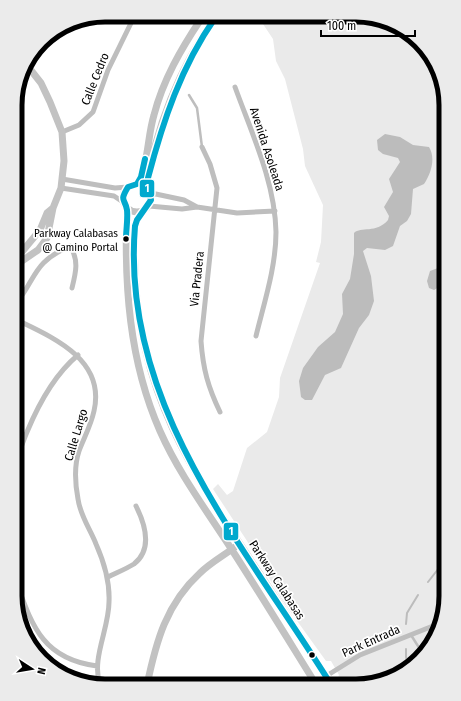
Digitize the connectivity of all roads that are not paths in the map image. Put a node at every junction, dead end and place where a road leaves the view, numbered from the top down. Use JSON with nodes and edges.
{"nodes":[{"id":1,"x":132,"y":22,"type":"edge"},
{"id":2,"x":199,"y":22,"type":"edge"},
{"id":3,"x":212,"y":22,"type":"edge"},
{"id":4,"x":30,"y":69,"type":"edge"},
{"id":5,"x":235,"y":87,"type":"dead end"},
{"id":6,"x":189,"y":94,"type":"dead end"},
{"id":7,"x":62,"y":132,"type":"junction"},
{"id":8,"x":202,"y":147,"type":"joint"},
{"id":9,"x":62,"y":179,"type":"junction"},
{"id":10,"x":137,"y":184,"type":"junction"},
{"id":11,"x":128,"y":187,"type":"junction"},
{"id":12,"x":61,"y":188,"type":"junction"},
{"id":13,"x":149,"y":191,"type":"junction"},
{"id":14,"x":173,"y":198,"type":"junction"},
{"id":15,"x":123,"y":202,"type":"junction"},
{"id":16,"x":149,"y":206,"type":"junction"},
{"id":17,"x":197,"y":207,"type":"junction"},
{"id":18,"x":53,"y":208,"type":"junction"},
{"id":19,"x":172,"y":208,"type":"junction"},
{"id":20,"x":127,"y":209,"type":"junction"},
{"id":21,"x":214,"y":210,"type":"junction"},
{"id":22,"x":275,"y":211,"type":"junction"},
{"id":23,"x":141,"y":212,"type":"junction"},
{"id":24,"x":22,"y":252,"type":"edge"},
{"id":25,"x":22,"y":261,"type":"edge"},
{"id":26,"x":72,"y":288,"type":"dead end"},
{"id":27,"x":22,"y":295,"type":"edge"},
{"id":28,"x":22,"y":322,"type":"edge"},
{"id":29,"x":256,"y":336,"type":"dead end"},
{"id":30,"x":78,"y":355,"type":"junction"},
{"id":31,"x":220,"y":412,"type":"dead end"},
{"id":32,"x":22,"y":444,"type":"edge"},
{"id":33,"x":136,"y":506,"type":"dead end"},
{"id":34,"x":240,"y":544,"type":"junction"},
{"id":35,"x":232,"y":550,"type":"junction"},
{"id":36,"x":108,"y":577,"type":"junction"},
{"id":37,"x":22,"y":598,"type":"edge"},
{"id":38,"x":434,"y":625,"type":"edge"},
{"id":39,"x":410,"y":634,"type":"junction"},
{"id":40,"x":420,"y":649,"type":"edge"},
{"id":41,"x":98,"y":666,"type":"junction"},
{"id":42,"x":325,"y":676,"type":"junction"},
{"id":43,"x":99,"y":678,"type":"edge"},
{"id":44,"x":149,"y":679,"type":"edge"},
{"id":45,"x":313,"y":679,"type":"edge"},
{"id":46,"x":322,"y":679,"type":"edge"},
{"id":47,"x":327,"y":679,"type":"edge"}],
"edges":[{"from":1,"to":7,"type":"street","name":"Calle Cedro"},
{"from":2,"to":10,"type":"street"},
{"from":3,"to":13,"type":"street"},
{"from":4,"to":7,"type":"street"},
{"from":5,"to":22,"type":"street","name":"Avenida Asoleada"},
{"from":6,"to":8,"type":"lane"},
{"from":7,"to":9,"type":"street"},
{"from":8,"to":21,"type":"street","name":"Via Pradera"},
{"from":9,"to":11,"type":"street"},
{"from":9,"to":12,"type":"street"},
{"from":10,"to":11,"type":"street"},
{"from":10,"to":13,"type":"street"},
{"from":11,"to":15,"type":"street"},
{"from":12,"to":15,"type":"street"},
{"from":12,"to":18,"type":"street"},
{"from":13,"to":14,"type":"street"},
{"from":13,"to":16,"type":"street"},
{"from":14,"to":17,"type":"street"},
{"from":14,"to":19,"type":"street"},
{"from":15,"to":20,"type":"street"},
{"from":16,"to":19,"type":"street"},
{"from":16,"to":23,"type":"street"},
{"from":17,"to":19,"type":"street"},
{"from":17,"to":21,"type":"street"},
{"from":18,"to":24,"type":"street"},
{"from":18,"to":25,"type":"street"},
{"from":20,"to":23,"type":"street"},
{"from":20,"to":35,"type":"street","name":"Parkway Calabasas"},
{"from":21,"to":22,"type":"street"},
{"from":21,"to":31,"type":"street","name":"Via Pradera"},
{"from":22,"to":29,"type":"street","name":"Avenida Asoleada"},
{"from":23,"to":34,"type":"street","name":"Parkway Calabasas"},
{"from":26,"to":27,"type":"street"},
{"from":28,"to":30,"type":"street","name":"Calle Largo"},
{"from":30,"to":32,"type":"street"},
{"from":30,"to":36,"type":"street","name":"Calle Largo"},
{"from":33,"to":36,"type":"street"},
{"from":34,"to":35,"type":"street"},
{"from":34,"to":42,"type":"street","name":"Parkway Calabasas"},
{"from":35,"to":44,"type":"street"},
{"from":35,"to":45,"type":"street","name":"Parkway Calabasas"},
{"from":36,"to":41,"type":"street","name":"Calle Largo"},
{"from":37,"to":41,"type":"street"},
{"from":38,"to":39,"type":"street","name":"Park Entrada"},
{"from":39,"to":40,"type":"lane"},
{"from":39,"to":42,"type":"street","name":"Park Entrada"},
{"from":41,"to":43,"type":"street","name":"Calle Largo"},
{"from":42,"to":46,"type":"street","name":"Park Entrada"},
{"from":42,"to":47,"type":"street","name":"Parkway Calabasas"}]}
